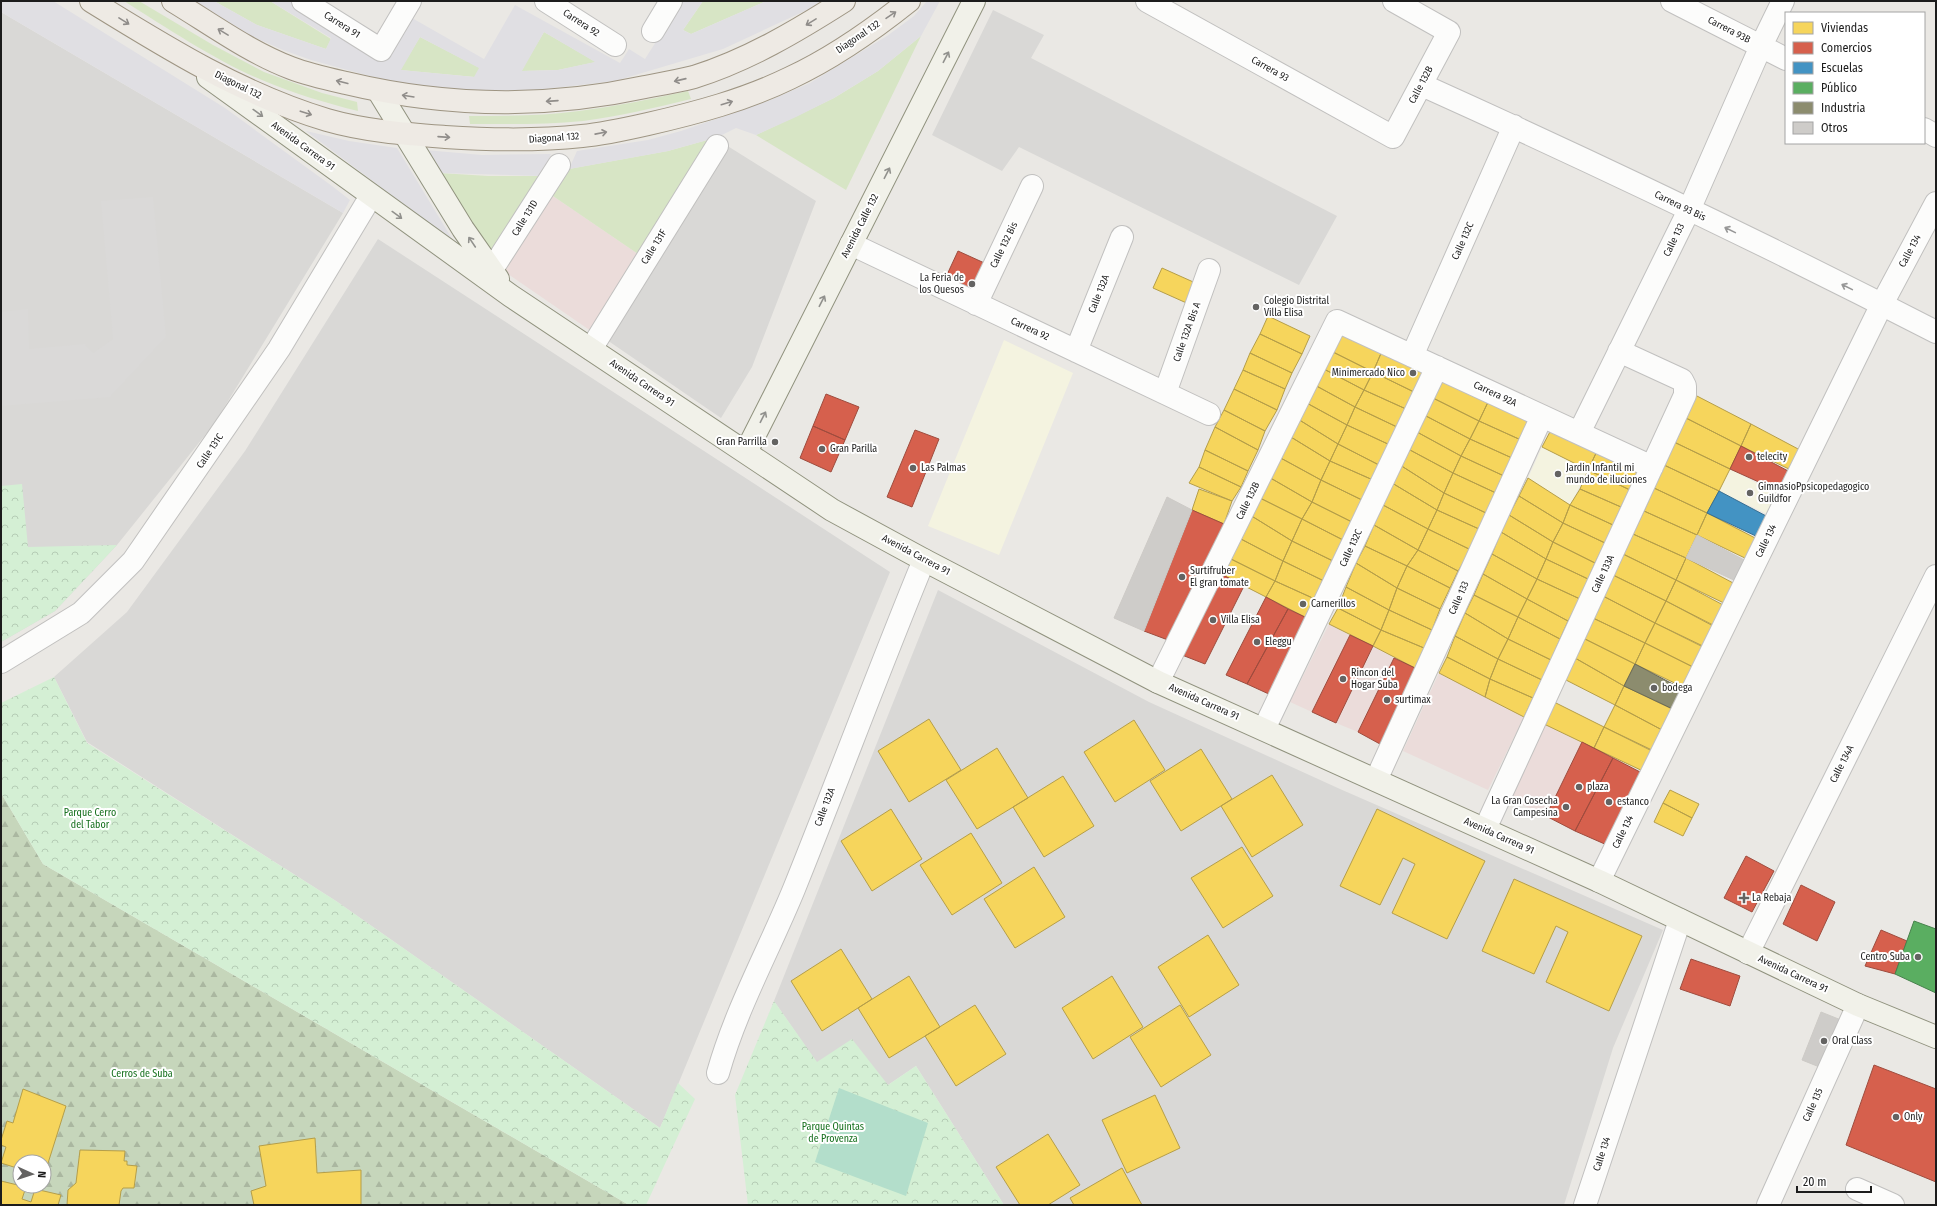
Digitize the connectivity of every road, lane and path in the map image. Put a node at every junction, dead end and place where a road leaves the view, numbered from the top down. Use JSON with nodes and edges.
{"nodes":[{"id":1,"x":91,"y":1,"type":"edge"},
{"id":2,"x":172,"y":1,"type":"edge"},
{"id":3,"x":303,"y":1,"type":"edge"},
{"id":4,"x":410,"y":1,"type":"edge"},
{"id":5,"x":546,"y":1,"type":"edge"},
{"id":6,"x":671,"y":1,"type":"edge"},
{"id":7,"x":844,"y":1,"type":"edge"},
{"id":8,"x":909,"y":1,"type":"edge"},
{"id":9,"x":974,"y":1,"type":"edge"},
{"id":10,"x":1147,"y":1,"type":"edge"},
{"id":11,"x":1394,"y":1,"type":"edge"},
{"id":12,"x":1672,"y":1,"type":"edge"},
{"id":13,"x":1783,"y":1,"type":"edge"},
{"id":14,"x":653,"y":31,"type":"dead end"},
{"id":15,"x":615,"y":45,"type":"dead end"},
{"id":16,"x":1761,"y":46,"type":"junction"},
{"id":17,"x":182,"y":57,"type":"junction"},
{"id":18,"x":1785,"y":58,"type":"edge"},
{"id":19,"x":1422,"y":85,"type":"junction"},
{"id":20,"x":380,"y":92,"type":"junction"},
{"id":21,"x":1514,"y":126,"type":"junction"},
{"id":22,"x":1925,"y":130,"type":"edge"},
{"id":23,"x":405,"y":134,"type":"junction"},
{"id":24,"x":1936,"y":136,"type":"edge"},
{"id":25,"x":1393,"y":137,"type":"joint"},
{"id":26,"x":717,"y":146,"type":"dead end"},
{"id":27,"x":559,"y":165,"type":"dead end"},
{"id":28,"x":1032,"y":186,"type":"dead end"},
{"id":29,"x":371,"y":196,"type":"junction"},
{"id":30,"x":1936,"y":203,"type":"edge"},
{"id":31,"x":1689,"y":210,"type":"junction"},
{"id":32,"x":1122,"y":237,"type":"dead end"},
{"id":33,"x":851,"y":244,"type":"junction"},
{"id":34,"x":1209,"y":270,"type":"dead end"},
{"id":35,"x":492,"y":271,"type":"junction"},
{"id":36,"x":511,"y":296,"type":"junction"},
{"id":37,"x":976,"y":304,"type":"junction"},
{"id":38,"x":1882,"y":304,"type":"junction"},
{"id":39,"x":1337,"y":321,"type":"joint"},
{"id":40,"x":1936,"y":332,"type":"edge"},
{"id":41,"x":591,"y":349,"type":"junction"},
{"id":42,"x":1076,"y":351,"type":"junction"},
{"id":43,"x":1619,"y":351,"type":"junction"},
{"id":44,"x":1412,"y":356,"type":"junction"},
{"id":45,"x":1437,"y":367,"type":"junction"},
{"id":46,"x":1165,"y":393,"type":"junction"},
{"id":47,"x":1210,"y":414,"type":"dead end"},
{"id":48,"x":1542,"y":416,"type":"junction"},
{"id":49,"x":1579,"y":433,"type":"junction"},
{"id":50,"x":746,"y":452,"type":"junction"},
{"id":51,"x":1652,"y":467,"type":"junction"},
{"id":52,"x":924,"y":560,"type":"junction"},
{"id":53,"x":1936,"y":576,"type":"edge"},
{"id":54,"x":1,"y":662,"type":"edge"},
{"id":55,"x":1158,"y":682,"type":"junction"},
{"id":56,"x":1264,"y":729,"type":"junction"},
{"id":57,"x":1376,"y":780,"type":"junction"},
{"id":58,"x":1485,"y":829,"type":"junction"},
{"id":59,"x":1599,"y":881,"type":"junction"},
{"id":60,"x":1680,"y":920,"type":"junction"},
{"id":61,"x":1748,"y":953,"type":"junction"},
{"id":62,"x":1858,"y":1005,"type":"junction"},
{"id":63,"x":1936,"y":1037,"type":"edge"},
{"id":64,"x":718,"y":1073,"type":"dead end"},
{"id":65,"x":1857,"y":1189,"type":"dead end"},
{"id":66,"x":1585,"y":1205,"type":"edge"},
{"id":67,"x":1768,"y":1205,"type":"edge"},
{"id":68,"x":1894,"y":1205,"type":"edge"}],
"edges":[{"from":1,"to":17,"type":"main road","name":"Avenida Carrera 91","one_way":true},
{"from":20,"to":2,"type":"main road","one_way":true},
{"from":3,"to":4,"type":"street","name":"Carrera 91"},
{"from":5,"to":15,"type":"street","name":"Carrera 92"},
{"from":6,"to":14,"type":"street"},
{"from":7,"to":20,"type":"main road","one_way":true},
{"from":23,"to":8,"type":"main road","name":"Diagonal 132","one_way":true},
{"from":33,"to":9,"type":"main road","name":"Avenida Calle 132","one_way":true},
{"from":10,"to":25,"type":"street","name":"Carrera 93"},
{"from":11,"to":19,"type":"street","name":"Calle 132B"},
{"from":12,"to":16,"type":"street","name":"Carrera 93B"},
{"from":13,"to":16,"type":"street","name":"Calle 133"},
{"from":16,"to":18,"type":"street","name":"Carrera 93B"},
{"from":16,"to":31,"type":"street","name":"Calle 133"},
{"from":17,"to":23,"type":"main road","name":"Diagonal 132","one_way":true},
{"from":17,"to":29,"type":"main road","name":"Avenida Carrera 91","one_way":true},
{"from":19,"to":21,"type":"street","name":"Carrera 93 Bis"},
{"from":19,"to":25,"type":"street","name":"Calle 132B"},
{"from":20,"to":23,"type":"main road","name":"Avenida Carrera 91"},
{"from":21,"to":31,"type":"street","name":"Carrera 93 Bis"},
{"from":21,"to":44,"type":"street","name":"Calle 132C"},
{"from":22,"to":24,"type":"street"},
{"from":35,"to":23,"type":"main road","name":"Avenida Carrera 91","one_way":true},
{"from":26,"to":41,"type":"street","name":"Calle 131F"},
{"from":27,"to":35,"type":"street","name":"Calle 131D"},
{"from":28,"to":37,"type":"street","name":"Calle 132 Bis"},
{"from":29,"to":36,"type":"main road","name":"Avenida Carrera 91","one_way":true},
{"from":29,"to":54,"type":"street","name":"Calle 131C"},
{"from":30,"to":38,"type":"street","name":"Calle 134"},
{"from":38,"to":31,"type":"street","name":"Carrera 93 Bis","one_way":true},
{"from":31,"to":43,"type":"street","name":"Calle 133"},
{"from":32,"to":42,"type":"street","name":"Calle 132A"},
{"from":33,"to":37,"type":"street","name":"Carrera 92"},
{"from":50,"to":33,"type":"main road","name":"Avenida Calle 132","one_way":true},
{"from":34,"to":46,"type":"street","name":"Calle 132A Bis A"},
{"from":35,"to":36,"type":"main road","name":"Avenida Carrera 91"},
{"from":36,"to":41,"type":"main road","name":"Avenida Carrera 91"},
{"from":37,"to":42,"type":"street","name":"Carrera 92"},
{"from":38,"to":40,"type":"street","name":"Carrera 93 Bis"},
{"from":38,"to":59,"type":"street","name":"Calle 134"},
{"from":39,"to":44,"type":"street","name":"Carrera 92A"},
{"from":39,"to":55,"type":"street","name":"Calle 132B"},
{"from":41,"to":50,"type":"main road","name":"Avenida Carrera 91"},
{"from":42,"to":46,"type":"street","name":"Carrera 92"},
{"from":43,"to":49,"type":"street","name":"Calle 133"},
{"from":43,"to":51,"type":"street","name":"Calle 133A"},
{"from":44,"to":45,"type":"street","name":"Carrera 92A"},
{"from":45,"to":48,"type":"street","name":"Carrera 92A"},
{"from":45,"to":56,"type":"street","name":"Calle 132C"},
{"from":46,"to":47,"type":"street","name":"Carrera 92"},
{"from":48,"to":49,"type":"street","name":"Carrera 92A"},
{"from":48,"to":57,"type":"street","name":"Calle 133"},
{"from":49,"to":51,"type":"street","name":"Carrera 92A"},
{"from":50,"to":52,"type":"main road","name":"Avenida Carrera 91"},
{"from":51,"to":58,"type":"street","name":"Calle 133A"},
{"from":52,"to":55,"type":"main road","name":"Avenida Carrera 91"},
{"from":52,"to":64,"type":"street","name":"Calle 132A"},
{"from":53,"to":61,"type":"street","name":"Calle 134A"},
{"from":55,"to":56,"type":"main road","name":"Avenida Carrera 91"},
{"from":56,"to":57,"type":"main road","name":"Avenida Carrera 91"},
{"from":57,"to":58,"type":"main road","name":"Avenida Carrera 91"},
{"from":58,"to":59,"type":"main road","name":"Avenida Carrera 91"},
{"from":59,"to":60,"type":"main road","name":"Avenida Carrera 91"},
{"from":60,"to":61,"type":"main road","name":"Avenida Carrera 91"},
{"from":60,"to":66,"type":"street","name":"Calle 134"},
{"from":61,"to":62,"type":"main road","name":"Avenida Carrera 91"},
{"from":62,"to":63,"type":"main road","name":"Avenida Carrera 91"},
{"from":62,"to":67,"type":"street","name":"Calle 135"},
{"from":65,"to":68,"type":"street"}]}
